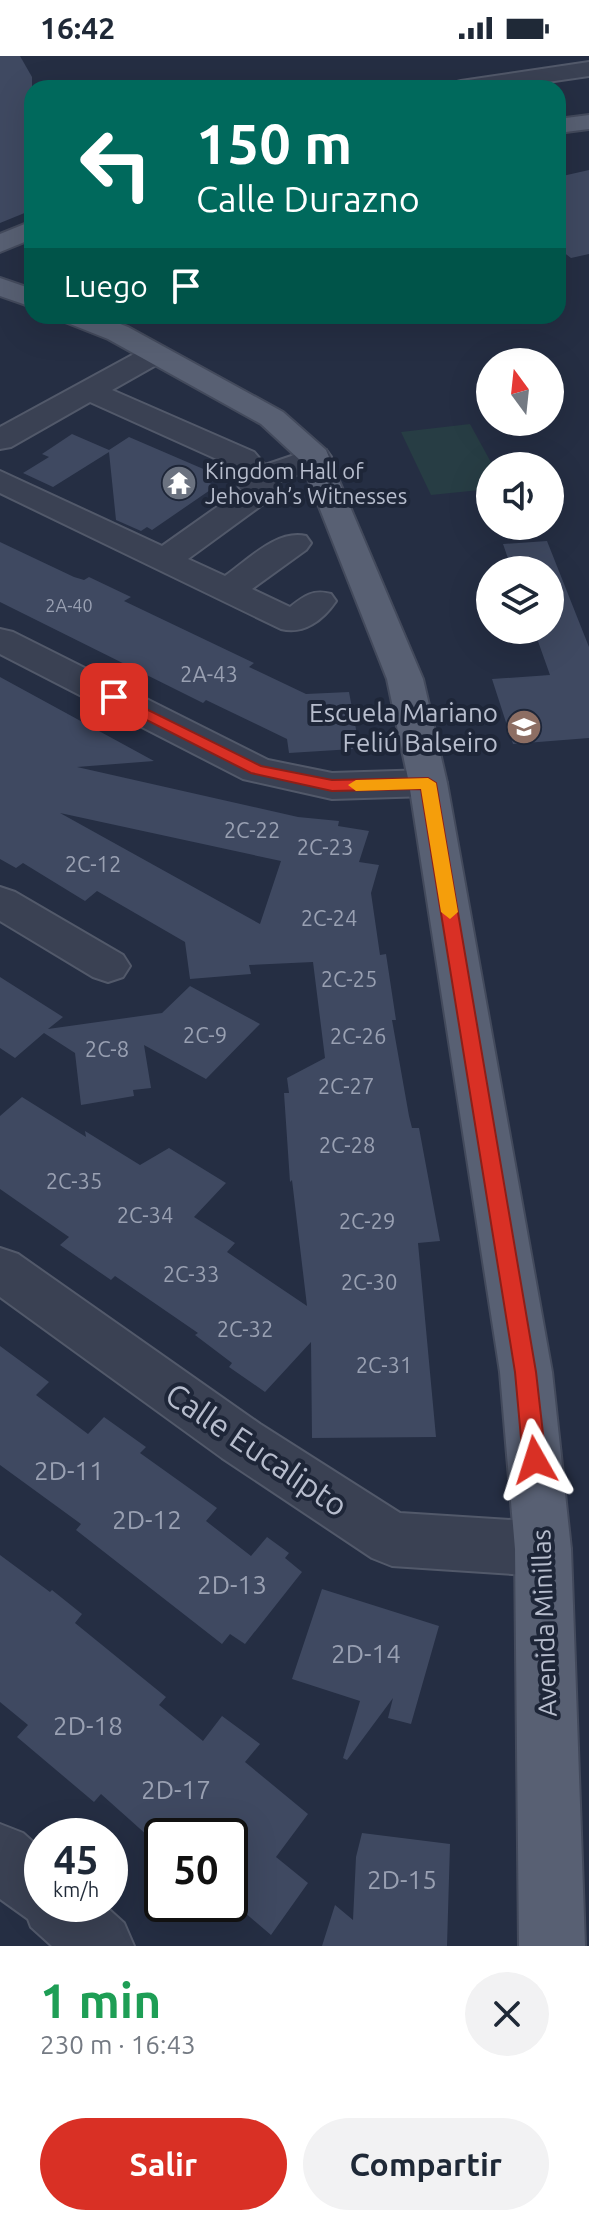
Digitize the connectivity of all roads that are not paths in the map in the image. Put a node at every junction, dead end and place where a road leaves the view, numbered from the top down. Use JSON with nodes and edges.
{"nodes":[{"id":1,"x":589,"y":69,"type":"edge"},
{"id":2,"x":515,"y":80,"type":"edge"},
{"id":3,"x":589,"y":108,"type":"edge"},
{"id":4,"x":566,"y":110,"type":"edge"},
{"id":5,"x":589,"y":122,"type":"edge"},
{"id":6,"x":566,"y":125,"type":"edge"},
{"id":7,"x":24,"y":233,"type":"edge"},
{"id":8,"x":0,"y":244,"type":"edge"},
{"id":9,"x":24,"y":259,"type":"edge"},
{"id":10,"x":0,"y":270,"type":"edge"},
{"id":11,"x":0,"y":286,"type":"edge"},
{"id":12,"x":24,"y":296,"type":"edge"},
{"id":13,"x":95,"y":324,"type":"edge"},
{"id":14,"x":155,"y":354,"type":"junction"},
{"id":15,"x":88,"y":390,"type":"junction"},
{"id":16,"x":0,"y":440,"type":"edge"},
{"id":17,"x":315,"y":457,"type":"junction"},
{"id":18,"x":0,"y":481,"type":"edge"},
{"id":19,"x":258,"y":485,"type":"junction"},
{"id":20,"x":294,"y":543,"type":"dead end"},
{"id":21,"x":164,"y":560,"type":"junction"},
{"id":22,"x":227,"y":591,"type":"junction"},
{"id":23,"x":319,"y":601,"type":"dead end"},
{"id":24,"x":0,"y":640,"type":"edge"},
{"id":25,"x":428,"y":783,"type":"junction"},
{"id":26,"x":0,"y":902,"type":"edge"},
{"id":27,"x":108,"y":966,"type":"dead end"},
{"id":28,"x":0,"y":1269,"type":"edge"},
{"id":29,"x":543,"y":1549,"type":"junction"},
{"id":30,"x":0,"y":1856,"type":"edge"},
{"id":31,"x":24,"y":1877,"type":"edge"},
{"id":32,"x":74,"y":1922,"type":"edge"},
{"id":33,"x":101,"y":1946,"type":"edge"},
{"id":34,"x":552,"y":1946,"type":"edge"}],
"edges":[{"from":1,"to":2,"type":"street"},
{"from":3,"to":4,"type":"main road"},
{"from":5,"to":6,"type":"main road"},
{"from":7,"to":8,"type":"main road"},
{"from":9,"to":10,"type":"main road"},
{"from":11,"to":12,"type":"main road"},
{"from":13,"to":14,"type":"main road","name":"Avenida Minillas"},
{"from":14,"to":15,"type":"street"},
{"from":14,"to":17,"type":"main road","name":"Avenida Minillas"},
{"from":15,"to":16,"type":"street"},
{"from":15,"to":19,"type":"street"},
{"from":17,"to":19,"type":"street"},
{"from":17,"to":25,"type":"main road","name":"Avenida Minillas"},
{"from":18,"to":21,"type":"street"},
{"from":19,"to":21,"type":"street"},
{"from":20,"to":22,"type":"street"},
{"from":21,"to":22,"type":"street"},
{"from":22,"to":23,"type":"street"},
{"from":24,"to":25,"type":"street"},
{"from":25,"to":29,"type":"main road","name":"Avenida Minillas"},
{"from":26,"to":27,"type":"street"},
{"from":28,"to":29,"type":"street","name":"Calle Eucalipto"},
{"from":29,"to":34,"type":"main road","name":"Avenida Minillas"},
{"from":30,"to":31,"type":"street"},
{"from":32,"to":33,"type":"street"}]}
